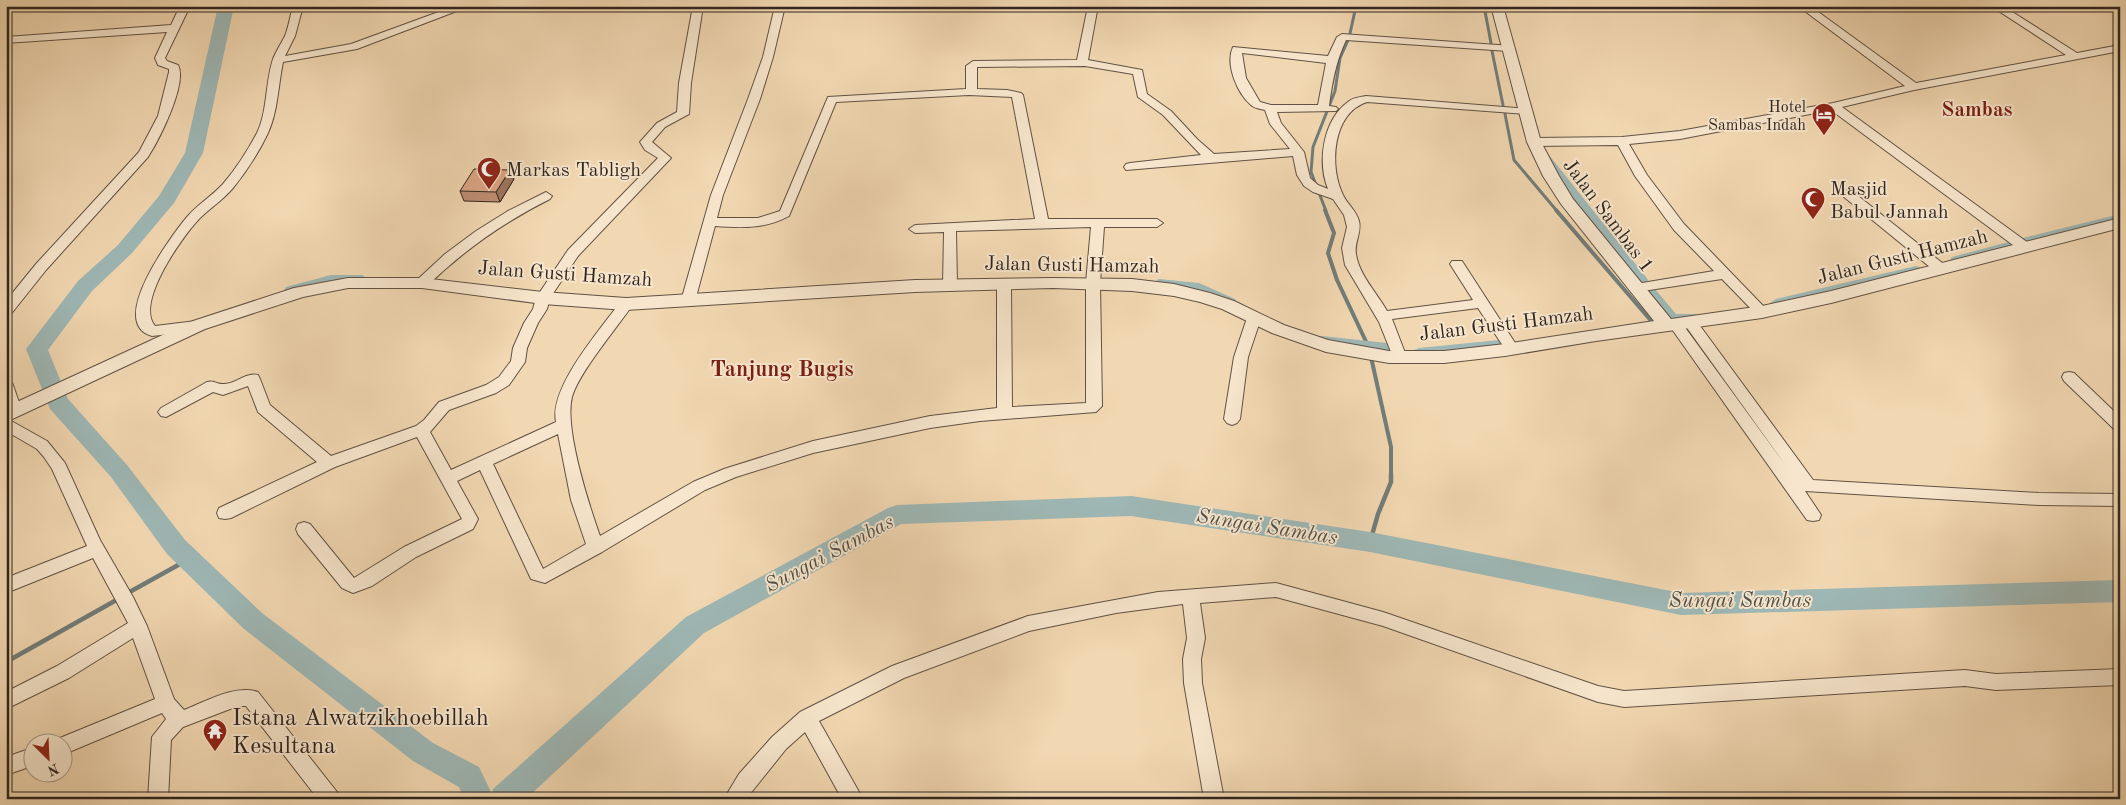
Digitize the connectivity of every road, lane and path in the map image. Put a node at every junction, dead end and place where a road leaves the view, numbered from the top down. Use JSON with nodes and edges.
{"nodes":[{"id":1,"x":185,"y":6,"type":"edge"},
{"id":2,"x":298,"y":6,"type":"edge"},
{"id":3,"x":465,"y":6,"type":"edge"},
{"id":4,"x":698,"y":6,"type":"edge"},
{"id":5,"x":780,"y":6,"type":"edge"},
{"id":6,"x":1090,"y":6,"type":"edge"},
{"id":7,"x":1497,"y":6,"type":"edge"},
{"id":8,"x":1804,"y":6,"type":"edge"},
{"id":9,"x":1996,"y":6,"type":"edge"},
{"id":10,"x":174,"y":28,"type":"junction"},
{"id":11,"x":6,"y":40,"type":"edge"},
{"id":12,"x":1508,"y":48,"type":"junction"},
{"id":13,"x":2120,"y":48,"type":"edge"},
{"id":14,"x":2075,"y":56,"type":"junction"},
{"id":15,"x":278,"y":60,"type":"junction"},
{"id":16,"x":1331,"y":60,"type":"junction"},
{"id":17,"x":1083,"y":63,"type":"junction"},
{"id":18,"x":1914,"y":87,"type":"junction"},
{"id":19,"x":972,"y":92,"type":"junction"},
{"id":20,"x":1833,"y":106,"type":"junction"},
{"id":21,"x":1272,"y":108,"type":"junction"},
{"id":22,"x":1333,"y":109,"type":"junction"},
{"id":23,"x":1526,"y":111,"type":"junction"},
{"id":24,"x":1622,"y":141,"type":"junction"},
{"id":25,"x":1534,"y":142,"type":"junction"},
{"id":26,"x":1298,"y":152,"type":"junction"},
{"id":27,"x":1212,"y":158,"type":"junction"},
{"id":28,"x":1130,"y":166,"type":"dead end"},
{"id":29,"x":1332,"y":194,"type":"junction"},
{"id":30,"x":1848,"y":194,"type":"dead end"},
{"id":31,"x":546,"y":196,"type":"dead end"},
{"id":32,"x":709,"y":222,"type":"junction"},
{"id":33,"x":1157,"y":222,"type":"dead end"},
{"id":34,"x":1042,"y":223,"type":"junction"},
{"id":35,"x":1098,"y":223,"type":"junction"},
{"id":36,"x":2120,"y":223,"type":"edge"},
{"id":37,"x":950,"y":228,"type":"junction"},
{"id":38,"x":915,"y":229,"type":"dead end"},
{"id":39,"x":2026,"y":248,"type":"junction"},
{"id":40,"x":1458,"y":264,"type":"dead end"},
{"id":41,"x":1941,"y":269,"type":"junction"},
{"id":42,"x":1724,"y":274,"type":"junction"},
{"id":43,"x":422,"y":283,"type":"junction"},
{"id":44,"x":1093,"y":283,"type":"junction"},
{"id":45,"x":1004,"y":284,"type":"junction"},
{"id":46,"x":950,"y":285,"type":"junction"},
{"id":47,"x":1636,"y":288,"type":"junction"},
{"id":48,"x":543,"y":298,"type":"junction"},
{"id":49,"x":688,"y":301,"type":"junction"},
{"id":50,"x":1482,"y":303,"type":"junction"},
{"id":51,"x":626,"y":304,"type":"junction"},
{"id":52,"x":6,"y":311,"type":"edge"},
{"id":53,"x":1762,"y":312,"type":"junction"},
{"id":54,"x":1384,"y":316,"type":"junction"},
{"id":55,"x":1254,"y":318,"type":"junction"},
{"id":56,"x":1678,"y":324,"type":"junction"},
{"id":57,"x":199,"y":325,"type":"junction"},
{"id":58,"x":1512,"y":349,"type":"junction"},
{"id":59,"x":1394,"y":357,"type":"junction"},
{"id":60,"x":2069,"y":378,"type":"dead end"},
{"id":61,"x":6,"y":385,"type":"edge"},
{"id":62,"x":166,"y":412,"type":"dead end"},
{"id":63,"x":1005,"y":414,"type":"junction"},
{"id":64,"x":12,"y":415,"type":"edge"},
{"id":65,"x":1232,"y":419,"type":"dead end"},
{"id":66,"x":562,"y":425,"type":"junction"},
{"id":67,"x":2120,"y":426,"type":"edge"},
{"id":68,"x":421,"y":430,"type":"junction"},
{"id":69,"x":484,"y":462,"type":"junction"},
{"id":70,"x":329,"y":463,"type":"junction"},
{"id":71,"x":448,"y":478,"type":"junction"},
{"id":72,"x":2120,"y":500,"type":"edge"},
{"id":73,"x":225,"y":513,"type":"dead end"},
{"id":74,"x":1813,"y":515,"type":"dead end"},
{"id":75,"x":304,"y":529,"type":"dead end"},
{"id":76,"x":596,"y":547,"type":"junction"},
{"id":77,"x":97,"y":549,"type":"junction"},
{"id":78,"x":6,"y":586,"type":"edge"},
{"id":79,"x":1191,"y":597,"type":"junction"},
{"id":80,"x":138,"y":626,"type":"junction"},
{"id":81,"x":2120,"y":677,"type":"edge"},
{"id":82,"x":6,"y":701,"type":"edge"},
{"id":83,"x":166,"y":703,"type":"junction"},
{"id":84,"x":807,"y":718,"type":"junction"},
{"id":85,"x":178,"y":719,"type":"junction"},
{"id":86,"x":72,"y":742,"type":"edge"},
{"id":87,"x":22,"y":760,"type":"edge"},
{"id":88,"x":6,"y":766,"type":"edge"},
{"id":89,"x":158,"y":799,"type":"edge"},
{"id":90,"x":330,"y":799,"type":"edge"},
{"id":91,"x":734,"y":799,"type":"edge"},
{"id":92,"x":853,"y":799,"type":"edge"},
{"id":93,"x":1214,"y":799,"type":"edge"}],
"edges":[{"from":1,"to":10,"type":"street"},
{"from":2,"to":15,"type":"street"},
{"from":3,"to":15,"type":"street"},
{"from":4,"to":48,"type":"street"},
{"from":5,"to":32,"type":"street"},
{"from":6,"to":17,"type":"street"},
{"from":7,"to":12,"type":"street","name":"Jalan Sambas 1"},
{"from":8,"to":18,"type":"street"},
{"from":9,"to":14,"type":"street"},
{"from":10,"to":11,"type":"street"},
{"from":10,"to":52,"type":"street"},
{"from":12,"to":16,"type":"street"},
{"from":12,"to":23,"type":"street","name":"Jalan Sambas 1"},
{"from":13,"to":14,"type":"street"},
{"from":14,"to":18,"type":"street"},
{"from":15,"to":57,"type":"street"},
{"from":16,"to":21,"type":"street"},
{"from":16,"to":22,"type":"street"},
{"from":17,"to":19,"type":"street"},
{"from":17,"to":27,"type":"street"},
{"from":18,"to":20,"type":"street"},
{"from":19,"to":32,"type":"street"},
{"from":19,"to":34,"type":"street"},
{"from":20,"to":24,"type":"street"},
{"from":20,"to":39,"type":"street"},
{"from":21,"to":22,"type":"street"},
{"from":21,"to":26,"type":"street"},
{"from":22,"to":23,"type":"street"},
{"from":22,"to":29,"type":"street"},
{"from":23,"to":25,"type":"street","name":"Jalan Sambas 1"},
{"from":24,"to":25,"type":"street"},
{"from":24,"to":42,"type":"street"},
{"from":25,"to":47,"type":"street","name":"Jalan Sambas 1"},
{"from":26,"to":27,"type":"street"},
{"from":26,"to":29,"type":"street"},
{"from":27,"to":28,"type":"street"},
{"from":29,"to":54,"type":"street"},
{"from":30,"to":41,"type":"street"},
{"from":31,"to":43,"type":"street"},
{"from":32,"to":49,"type":"street"},
{"from":33,"to":35,"type":"street"},
{"from":34,"to":35,"type":"street"},
{"from":34,"to":37,"type":"street"},
{"from":35,"to":44,"type":"street"},
{"from":36,"to":39,"type":"street","name":"Jalan Gusti Hamzah"},
{"from":37,"to":38,"type":"street"},
{"from":37,"to":46,"type":"street"},
{"from":39,"to":41,"type":"street","name":"Jalan Gusti Hamzah"},
{"from":40,"to":50,"type":"street"},
{"from":41,"to":53,"type":"street","name":"Jalan Gusti Hamzah"},
{"from":42,"to":47,"type":"street"},
{"from":42,"to":53,"type":"street"},
{"from":43,"to":48,"type":"street","name":"Jalan Gusti Hamzah"},
{"from":43,"to":57,"type":"street","name":"Jalan Gusti Hamzah"},
{"from":44,"to":45,"type":"street","name":"Jalan Gusti Hamzah"},
{"from":44,"to":55,"type":"street","name":"Jalan Gusti Hamzah"},
{"from":44,"to":63,"type":"street"},
{"from":45,"to":46,"type":"street","name":"Jalan Gusti Hamzah"},
{"from":45,"to":63,"type":"street"},
{"from":46,"to":49,"type":"street","name":"Jalan Gusti Hamzah"},
{"from":47,"to":56,"type":"street","name":"Jalan Sambas 1"},
{"from":48,"to":51,"type":"street","name":"Jalan Gusti Hamzah"},
{"from":48,"to":68,"type":"street"},
{"from":49,"to":51,"type":"street","name":"Jalan Gusti Hamzah"},
{"from":50,"to":54,"type":"street"},
{"from":50,"to":58,"type":"street"},
{"from":51,"to":66,"type":"street"},
{"from":53,"to":56,"type":"street","name":"Jalan Gusti Hamzah"},
{"from":54,"to":59,"type":"street"},
{"from":55,"to":59,"type":"street","name":"Jalan Gusti Hamzah"},
{"from":55,"to":65,"type":"street"},
{"from":56,"to":58,"type":"street","name":"Jalan Gusti Hamzah"},
{"from":56,"to":72,"type":"street"},
{"from":56,"to":74,"type":"street"},
{"from":57,"to":64,"type":"street","name":"Jalan Gusti Hamzah"},
{"from":58,"to":59,"type":"street","name":"Jalan Gusti Hamzah"},
{"from":60,"to":67,"type":"street"},
{"from":61,"to":64,"type":"street"},
{"from":62,"to":70,"type":"street"},
{"from":63,"to":76,"type":"street"},
{"from":64,"to":77,"type":"street"},
{"from":66,"to":69,"type":"street"},
{"from":66,"to":76,"type":"street"},
{"from":68,"to":70,"type":"street"},
{"from":68,"to":71,"type":"street"},
{"from":69,"to":71,"type":"street"},
{"from":69,"to":76,"type":"street"},
{"from":70,"to":73,"type":"street"},
{"from":71,"to":75,"type":"street"},
{"from":77,"to":78,"type":"street"},
{"from":77,"to":80,"type":"street"},
{"from":79,"to":81,"type":"street"},
{"from":79,"to":84,"type":"street"},
{"from":79,"to":93,"type":"street"},
{"from":80,"to":82,"type":"street"},
{"from":80,"to":83,"type":"street"},
{"from":83,"to":85,"type":"street"},
{"from":83,"to":86,"type":"street"},
{"from":84,"to":91,"type":"street"},
{"from":84,"to":92,"type":"street"},
{"from":85,"to":89,"type":"street"},
{"from":85,"to":90,"type":"street"},
{"from":87,"to":88,"type":"street"}]}
